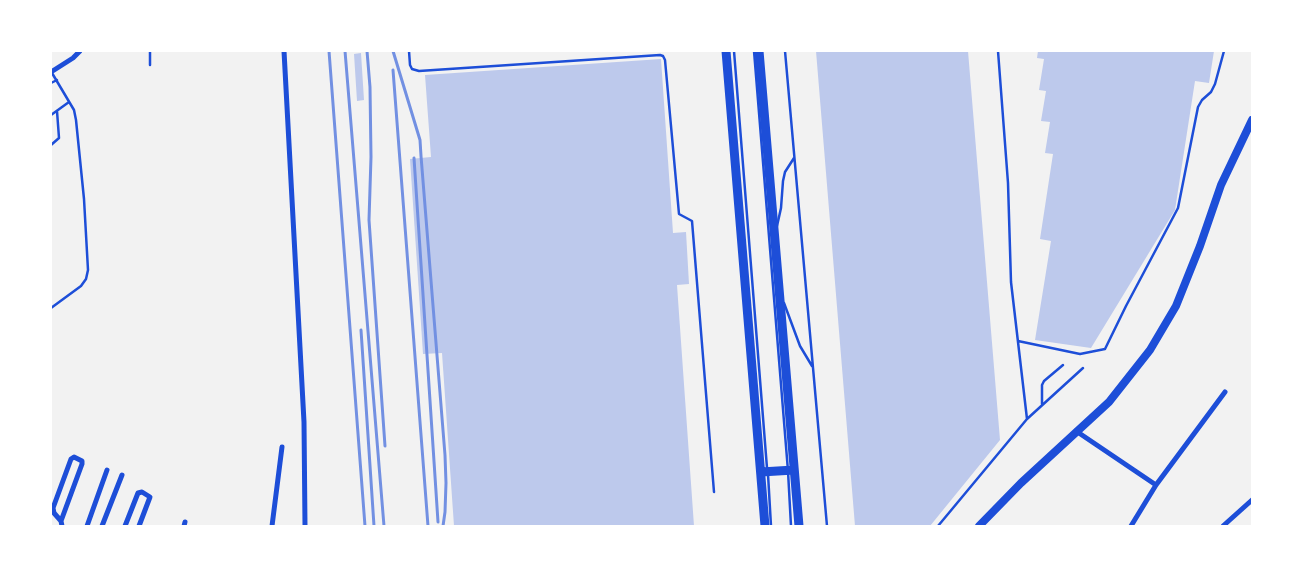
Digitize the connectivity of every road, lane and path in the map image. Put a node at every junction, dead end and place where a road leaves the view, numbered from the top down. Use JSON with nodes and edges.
{"nodes":[{"id":1,"x":80,"y":51,"type":"edge"},
{"id":2,"x":150,"y":51,"type":"edge"},
{"id":3,"x":284,"y":51,"type":"edge"},
{"id":4,"x":410,"y":51,"type":"edge"},
{"id":5,"x":726,"y":51,"type":"edge"},
{"id":6,"x":734,"y":51,"type":"edge"},
{"id":7,"x":754,"y":51,"type":"edge"},
{"id":8,"x":759,"y":51,"type":"edge"},
{"id":9,"x":785,"y":51,"type":"edge"},
{"id":10,"x":998,"y":51,"type":"edge"},
{"id":11,"x":1224,"y":51,"type":"edge"},
{"id":12,"x":150,"y":65,"type":"dead end"},
{"id":13,"x":51,"y":72,"type":"edge"},
{"id":14,"x":57,"y":80,"type":"junction"},
{"id":15,"x":51,"y":83,"type":"edge"},
{"id":16,"x":69,"y":102,"type":"junction"},
{"id":17,"x":57,"y":111,"type":"junction"},
{"id":18,"x":51,"y":115,"type":"edge"},
{"id":19,"x":1252,"y":120,"type":"edge"},
{"id":20,"x":51,"y":145,"type":"edge"},
{"id":21,"x":794,"y":158,"type":"junction"},
{"id":22,"x":775,"y":238,"type":"junction"},
{"id":23,"x":779,"y":290,"type":"junction"},
{"id":24,"x":51,"y":308,"type":"edge"},
{"id":25,"x":1018,"y":341,"type":"junction"},
{"id":26,"x":1063,"y":365,"type":"dead end"},
{"id":27,"x":813,"y":367,"type":"junction"},
{"id":28,"x":1084,"y":368,"type":"dead end"},
{"id":29,"x":1225,"y":392,"type":"dead end"},
{"id":30,"x":1042,"y":404,"type":"junction"},
{"id":31,"x":1027,"y":419,"type":"junction"},
{"id":32,"x":1076,"y":431,"type":"junction"},
{"id":33,"x":282,"y":446,"type":"dead end"},
{"id":34,"x":107,"y":470,"type":"dead end"},
{"id":35,"x":791,"y":470,"type":"junction"},
{"id":36,"x":764,"y":472,"type":"junction"},
{"id":37,"x":122,"y":475,"type":"dead end"},
{"id":38,"x":1156,"y":485,"type":"junction"},
{"id":39,"x":714,"y":492,"type":"dead end"},
{"id":40,"x":1252,"y":500,"type":"edge"},
{"id":41,"x":61,"y":523,"type":"edge"},
{"id":42,"x":87,"y":526,"type":"edge"},
{"id":43,"x":102,"y":526,"type":"edge"},
{"id":44,"x":125,"y":526,"type":"edge"},
{"id":45,"x":139,"y":526,"type":"edge"},
{"id":46,"x":272,"y":526,"type":"edge"},
{"id":47,"x":305,"y":526,"type":"edge"},
{"id":48,"x":765,"y":526,"type":"edge"},
{"id":49,"x":771,"y":526,"type":"edge"},
{"id":50,"x":791,"y":526,"type":"edge"},
{"id":51,"x":799,"y":526,"type":"edge"},
{"id":52,"x":827,"y":526,"type":"edge"},
{"id":53,"x":938,"y":526,"type":"edge"},
{"id":54,"x":979,"y":526,"type":"edge"},
{"id":55,"x":1131,"y":526,"type":"edge"},
{"id":56,"x":1223,"y":526,"type":"edge"}],
"edges":[{"from":1,"to":13,"type":"street"},
{"from":2,"to":12,"type":"lane"},
{"from":3,"to":47,"type":"street"},
{"from":4,"to":39,"type":"lane"},
{"from":5,"to":36,"type":"main road"},
{"from":6,"to":36,"type":"lane"},
{"from":7,"to":35,"type":"lane"},
{"from":8,"to":22,"type":"main road"},
{"from":9,"to":21,"type":"lane"},
{"from":10,"to":25,"type":"lane"},
{"from":11,"to":25,"type":"lane"},
{"from":13,"to":14,"type":"lane"},
{"from":14,"to":15,"type":"lane"},
{"from":14,"to":16,"type":"lane"},
{"from":16,"to":17,"type":"lane"},
{"from":16,"to":24,"type":"lane"},
{"from":17,"to":18,"type":"lane"},
{"from":17,"to":20,"type":"lane"},
{"from":19,"to":32,"type":"main road"},
{"from":21,"to":22,"type":"lane"},
{"from":21,"to":27,"type":"lane"},
{"from":22,"to":23,"type":"main road"},
{"from":23,"to":27,"type":"lane"},
{"from":23,"to":35,"type":"main road"},
{"from":25,"to":31,"type":"lane"},
{"from":26,"to":30,"type":"lane"},
{"from":27,"to":52,"type":"lane"},
{"from":28,"to":30,"type":"lane"},
{"from":29,"to":38,"type":"street"},
{"from":30,"to":31,"type":"lane"},
{"from":31,"to":53,"type":"lane"},
{"from":32,"to":38,"type":"street"},
{"from":32,"to":54,"type":"main road"},
{"from":33,"to":46,"type":"street"},
{"from":34,"to":42,"type":"street"},
{"from":35,"to":36,"type":"main road"},
{"from":35,"to":50,"type":"lane"},
{"from":35,"to":51,"type":"main road"},
{"from":36,"to":48,"type":"main road"},
{"from":36,"to":49,"type":"lane"},
{"from":37,"to":43,"type":"street"},
{"from":38,"to":55,"type":"street"},
{"from":40,"to":56,"type":"street"},
{"from":41,"to":41,"type":"street"},
{"from":44,"to":45,"type":"street"}]}
